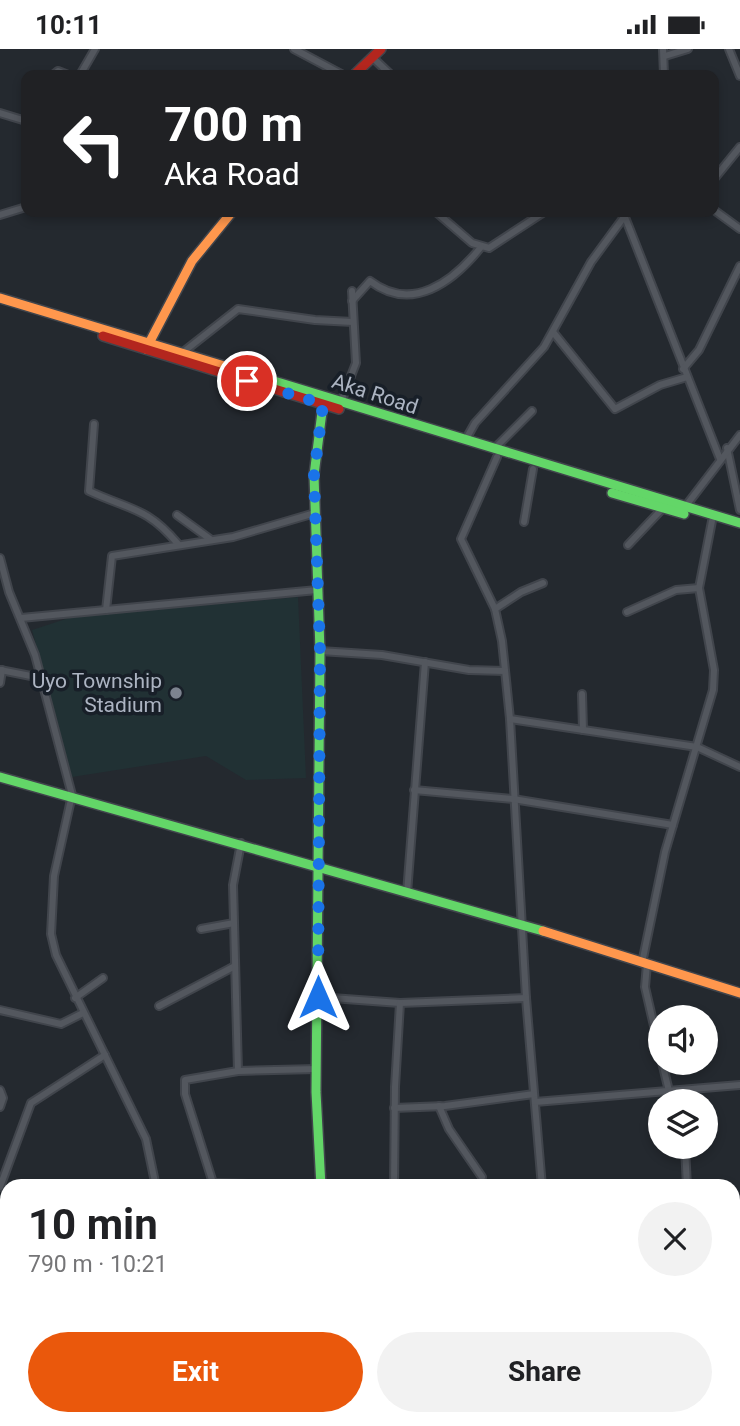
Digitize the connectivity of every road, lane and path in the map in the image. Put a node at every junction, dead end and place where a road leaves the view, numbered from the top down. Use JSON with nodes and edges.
{"nodes":[{"id":1,"x":95,"y":49,"type":"edge"},
{"id":2,"x":381,"y":49,"type":"edge"},
{"id":3,"x":688,"y":49,"type":"edge"},
{"id":4,"x":729,"y":49,"type":"edge"},
{"id":5,"x":298,"y":50,"type":"edge"},
{"id":6,"x":664,"y":53,"type":"edge"},
{"id":7,"x":372,"y":57,"type":"junction"},
{"id":8,"x":330,"y":68,"type":"joint"},
{"id":9,"x":83,"y":70,"type":"edge"},
{"id":10,"x":334,"y":70,"type":"edge"},
{"id":11,"x":359,"y":70,"type":"edge"},
{"id":12,"x":386,"y":70,"type":"edge"},
{"id":13,"x":740,"y":76,"type":"edge"},
{"id":14,"x":0,"y":113,"type":"edge"},
{"id":15,"x":21,"y":119,"type":"edge"},
{"id":16,"x":740,"y":146,"type":"edge"},
{"id":17,"x":719,"y":173,"type":"edge"},
{"id":18,"x":21,"y":209,"type":"edge"},
{"id":19,"x":719,"y":214,"type":"edge"},
{"id":20,"x":0,"y":215,"type":"edge"},
{"id":21,"x":228,"y":217,"type":"edge"},
{"id":22,"x":442,"y":217,"type":"edge"},
{"id":23,"x":537,"y":217,"type":"edge"},
{"id":24,"x":622,"y":217,"type":"edge"},
{"id":25,"x":625,"y":217,"type":"edge"},
{"id":26,"x":740,"y":229,"type":"edge"},
{"id":27,"x":481,"y":247,"type":"junction"},
{"id":28,"x":740,"y":266,"type":"edge"},
{"id":29,"x":352,"y":291,"type":"dead end"},
{"id":30,"x":0,"y":297,"type":"edge"},
{"id":31,"x":352,"y":301,"type":"junction"},
{"id":32,"x":0,"y":305,"type":"edge"},
{"id":33,"x":353,"y":322,"type":"junction"},
{"id":34,"x":553,"y":332,"type":"junction"},
{"id":35,"x":148,"y":346,"type":"junction"},
{"id":36,"x":182,"y":353,"type":"junction"},
{"id":37,"x":683,"y":369,"type":"junction"},
{"id":38,"x":687,"y":377,"type":"junction"},
{"id":39,"x":341,"y":402,"type":"junction"},
{"id":40,"x":323,"y":404,"type":"junction"},
{"id":41,"x":532,"y":411,"type":"dead end"},
{"id":42,"x":94,"y":424,"type":"dead end"},
{"id":43,"x":740,"y":435,"type":"edge"},
{"id":44,"x":464,"y":441,"type":"junction"},
{"id":45,"x":727,"y":448,"type":"junction"},
{"id":46,"x":495,"y":454,"type":"junction"},
{"id":47,"x":720,"y":459,"type":"junction"},
{"id":48,"x":533,"y":469,"type":"junction"},
{"id":49,"x":685,"y":507,"type":"junction"},
{"id":50,"x":663,"y":508,"type":"junction"},
{"id":51,"x":740,"y":510,"type":"edge"},
{"id":52,"x":315,"y":513,"type":"junction"},
{"id":53,"x":177,"y":515,"type":"dead end"},
{"id":54,"x":712,"y":521,"type":"junction"},
{"id":55,"x":524,"y":522,"type":"dead end"},
{"id":56,"x":740,"y":523,"type":"edge"},
{"id":57,"x":740,"y":530,"type":"edge"},
{"id":58,"x":210,"y":538,"type":"junction"},
{"id":59,"x":178,"y":544,"type":"junction"},
{"id":60,"x":628,"y":545,"type":"dead end"},
{"id":61,"x":0,"y":558,"type":"edge"},
{"id":62,"x":2,"y":575,"type":"edge"},
{"id":63,"x":544,"y":583,"type":"dead end"},
{"id":64,"x":699,"y":588,"type":"junction"},
{"id":65,"x":317,"y":590,"type":"junction"},
{"id":66,"x":106,"y":610,"type":"junction"},
{"id":67,"x":495,"y":610,"type":"junction"},
{"id":68,"x":627,"y":612,"type":"dead end"},
{"id":69,"x":21,"y":618,"type":"junction"},
{"id":70,"x":320,"y":651,"type":"junction"},
{"id":71,"x":425,"y":662,"type":"junction"},
{"id":72,"x":1,"y":670,"type":"edge"},
{"id":73,"x":505,"y":671,"type":"junction"},
{"id":74,"x":41,"y":678,"type":"junction"},
{"id":75,"x":0,"y":683,"type":"edge"},
{"id":76,"x":582,"y":694,"type":"dead end"},
{"id":77,"x":510,"y":719,"type":"junction"},
{"id":78,"x":583,"y":730,"type":"junction"},
{"id":79,"x":697,"y":747,"type":"junction"},
{"id":80,"x":740,"y":767,"type":"edge"},
{"id":81,"x":0,"y":777,"type":"edge"},
{"id":82,"x":414,"y":790,"type":"junction"},
{"id":83,"x":72,"y":795,"type":"junction"},
{"id":84,"x":513,"y":799,"type":"junction"},
{"id":85,"x":673,"y":825,"type":"junction"},
{"id":86,"x":241,"y":843,"type":"junction"},
{"id":87,"x":319,"y":866,"type":"junction"},
{"id":88,"x":407,"y":893,"type":"junction"},
{"id":89,"x":234,"y":923,"type":"junction"},
{"id":90,"x":523,"y":925,"type":"junction"},
{"id":91,"x":201,"y":929,"type":"dead end"},
{"id":92,"x":644,"y":964,"type":"junction"},
{"id":93,"x":235,"y":966,"type":"junction"},
{"id":94,"x":103,"y":978,"type":"dead end"},
{"id":95,"x":740,"y":993,"type":"edge"},
{"id":96,"x":318,"y":997,"type":"junction"},
{"id":97,"x":75,"y":998,"type":"junction"},
{"id":98,"x":526,"y":998,"type":"junction"},
{"id":99,"x":400,"y":1003,"type":"junction"},
{"id":100,"x":649,"y":1005,"type":"edge"},
{"id":101,"x":159,"y":1006,"type":"dead end"},
{"id":102,"x":0,"y":1010,"type":"edge"},
{"id":103,"x":83,"y":1013,"type":"junction"},
{"id":104,"x":105,"y":1055,"type":"junction"},
{"id":105,"x":317,"y":1069,"type":"junction"},
{"id":106,"x":238,"y":1071,"type":"junction"},
{"id":107,"x":740,"y":1085,"type":"edge"},
{"id":108,"x":698,"y":1089,"type":"edge"},
{"id":109,"x":0,"y":1090,"type":"edge"},
{"id":110,"x":648,"y":1092,"type":"edge"},
{"id":111,"x":535,"y":1098,"type":"junction"},
{"id":112,"x":439,"y":1106,"type":"junction"},
{"id":113,"x":0,"y":1107,"type":"edge"},
{"id":114,"x":394,"y":1108,"type":"junction"},
{"id":115,"x":686,"y":1159,"type":"edge"},
{"id":116,"x":482,"y":1177,"type":"dead end"},
{"id":117,"x":3,"y":1179,"type":"edge"},
{"id":118,"x":154,"y":1179,"type":"edge"},
{"id":119,"x":212,"y":1179,"type":"edge"},
{"id":120,"x":321,"y":1179,"type":"edge"},
{"id":121,"x":394,"y":1179,"type":"edge"},
{"id":122,"x":541,"y":1179,"type":"edge"},
{"id":123,"x":687,"y":1179,"type":"edge"}],
"edges":[{"from":1,"to":9,"type":"street"},
{"from":2,"to":7,"type":"street"},
{"from":3,"to":6,"type":"street"},
{"from":4,"to":13,"type":"street"},
{"from":5,"to":8,"type":"street"},
{"from":7,"to":11,"type":"street"},
{"from":7,"to":12,"type":"street"},
{"from":8,"to":10,"type":"street"},
{"from":14,"to":15,"type":"street"},
{"from":16,"to":17,"type":"street"},
{"from":18,"to":20,"type":"street"},
{"from":19,"to":26,"type":"street"},
{"from":21,"to":35,"type":"street"},
{"from":22,"to":27,"type":"street"},
{"from":23,"to":27,"type":"street"},
{"from":24,"to":34,"type":"street"},
{"from":25,"to":37,"type":"street"},
{"from":27,"to":31,"type":"street"},
{"from":28,"to":37,"type":"street"},
{"from":29,"to":31,"type":"street"},
{"from":30,"to":35,"type":"street","name":"Aka Road"},
{"from":31,"to":33,"type":"street"},
{"from":32,"to":35,"type":"street","name":"Aka Road"},
{"from":33,"to":36,"type":"street"},
{"from":33,"to":39,"type":"street"},
{"from":34,"to":38,"type":"street"},
{"from":34,"to":44,"type":"street"},
{"from":35,"to":36,"type":"street","name":"Aka Road"},
{"from":35,"to":40,"type":"street","name":"Aka Road"},
{"from":36,"to":39,"type":"street","name":"Aka Road"},
{"from":37,"to":38,"type":"street"},
{"from":38,"to":47,"type":"street"},
{"from":39,"to":44,"type":"street","name":"Aka Road"},
{"from":40,"to":46,"type":"street","name":"Aka Road"},
{"from":40,"to":52,"type":"street"},
{"from":41,"to":46,"type":"street"},
{"from":42,"to":59,"type":"street"},
{"from":43,"to":45,"type":"street"},
{"from":44,"to":46,"type":"street","name":"Aka Road"},
{"from":45,"to":47,"type":"street"},
{"from":45,"to":51,"type":"street"},
{"from":46,"to":48,"type":"street","name":"Aka Road"},
{"from":46,"to":49,"type":"street","name":"Aka Road"},
{"from":46,"to":67,"type":"street"},
{"from":47,"to":49,"type":"street"},
{"from":48,"to":50,"type":"street","name":"Aka Road"},
{"from":48,"to":55,"type":"street"},
{"from":49,"to":56,"type":"street","name":"Aka Road"},
{"from":50,"to":54,"type":"street","name":"Aka Road"},
{"from":50,"to":60,"type":"street"},
{"from":52,"to":58,"type":"street"},
{"from":52,"to":65,"type":"street"},
{"from":53,"to":58,"type":"street"},
{"from":54,"to":57,"type":"street","name":"Aka Road"},
{"from":54,"to":64,"type":"street"},
{"from":58,"to":59,"type":"street"},
{"from":59,"to":66,"type":"street"},
{"from":61,"to":62,"type":"street"},
{"from":62,"to":69,"type":"street"},
{"from":63,"to":67,"type":"street"},
{"from":64,"to":68,"type":"street"},
{"from":64,"to":79,"type":"street"},
{"from":65,"to":66,"type":"street"},
{"from":65,"to":70,"type":"street"},
{"from":66,"to":69,"type":"street"},
{"from":67,"to":73,"type":"street"},
{"from":69,"to":74,"type":"street"},
{"from":70,"to":71,"type":"street"},
{"from":70,"to":87,"type":"street"},
{"from":71,"to":73,"type":"street"},
{"from":71,"to":82,"type":"street"},
{"from":72,"to":74,"type":"street"},
{"from":72,"to":75,"type":"street"},
{"from":73,"to":77,"type":"street"},
{"from":74,"to":83,"type":"street"},
{"from":76,"to":78,"type":"street"},
{"from":77,"to":78,"type":"street"},
{"from":77,"to":84,"type":"street"},
{"from":78,"to":79,"type":"street"},
{"from":79,"to":80,"type":"street"},
{"from":79,"to":85,"type":"street"},
{"from":81,"to":83,"type":"street"},
{"from":82,"to":84,"type":"street"},
{"from":82,"to":88,"type":"street"},
{"from":83,"to":86,"type":"street"},
{"from":83,"to":97,"type":"street"},
{"from":84,"to":85,"type":"street"},
{"from":84,"to":90,"type":"street"},
{"from":85,"to":92,"type":"street"},
{"from":86,"to":87,"type":"street"},
{"from":86,"to":89,"type":"street"},
{"from":87,"to":88,"type":"street"},
{"from":87,"to":96,"type":"street"},
{"from":88,"to":90,"type":"street"},
{"from":89,"to":91,"type":"street"},
{"from":89,"to":93,"type":"street"},
{"from":90,"to":92,"type":"street"},
{"from":90,"to":98,"type":"street"},
{"from":92,"to":95,"type":"street"},
{"from":92,"to":100,"type":"street"},
{"from":93,"to":101,"type":"street"},
{"from":93,"to":106,"type":"street"},
{"from":94,"to":97,"type":"street"},
{"from":96,"to":99,"type":"street"},
{"from":96,"to":105,"type":"street"},
{"from":97,"to":103,"type":"street"},
{"from":98,"to":99,"type":"street"},
{"from":98,"to":111,"type":"street"},
{"from":99,"to":114,"type":"street"},
{"from":102,"to":103,"type":"street"},
{"from":103,"to":104,"type":"street"},
{"from":104,"to":117,"type":"street"},
{"from":104,"to":118,"type":"street"},
{"from":105,"to":106,"type":"street"},
{"from":105,"to":120,"type":"street"},
{"from":106,"to":119,"type":"street"},
{"from":107,"to":108,"type":"street"},
{"from":109,"to":113,"type":"street"},
{"from":110,"to":111,"type":"street"},
{"from":111,"to":112,"type":"street"},
{"from":111,"to":122,"type":"street"},
{"from":112,"to":114,"type":"street"},
{"from":112,"to":116,"type":"street"},
{"from":114,"to":121,"type":"street"},
{"from":115,"to":123,"type":"street"}]}
